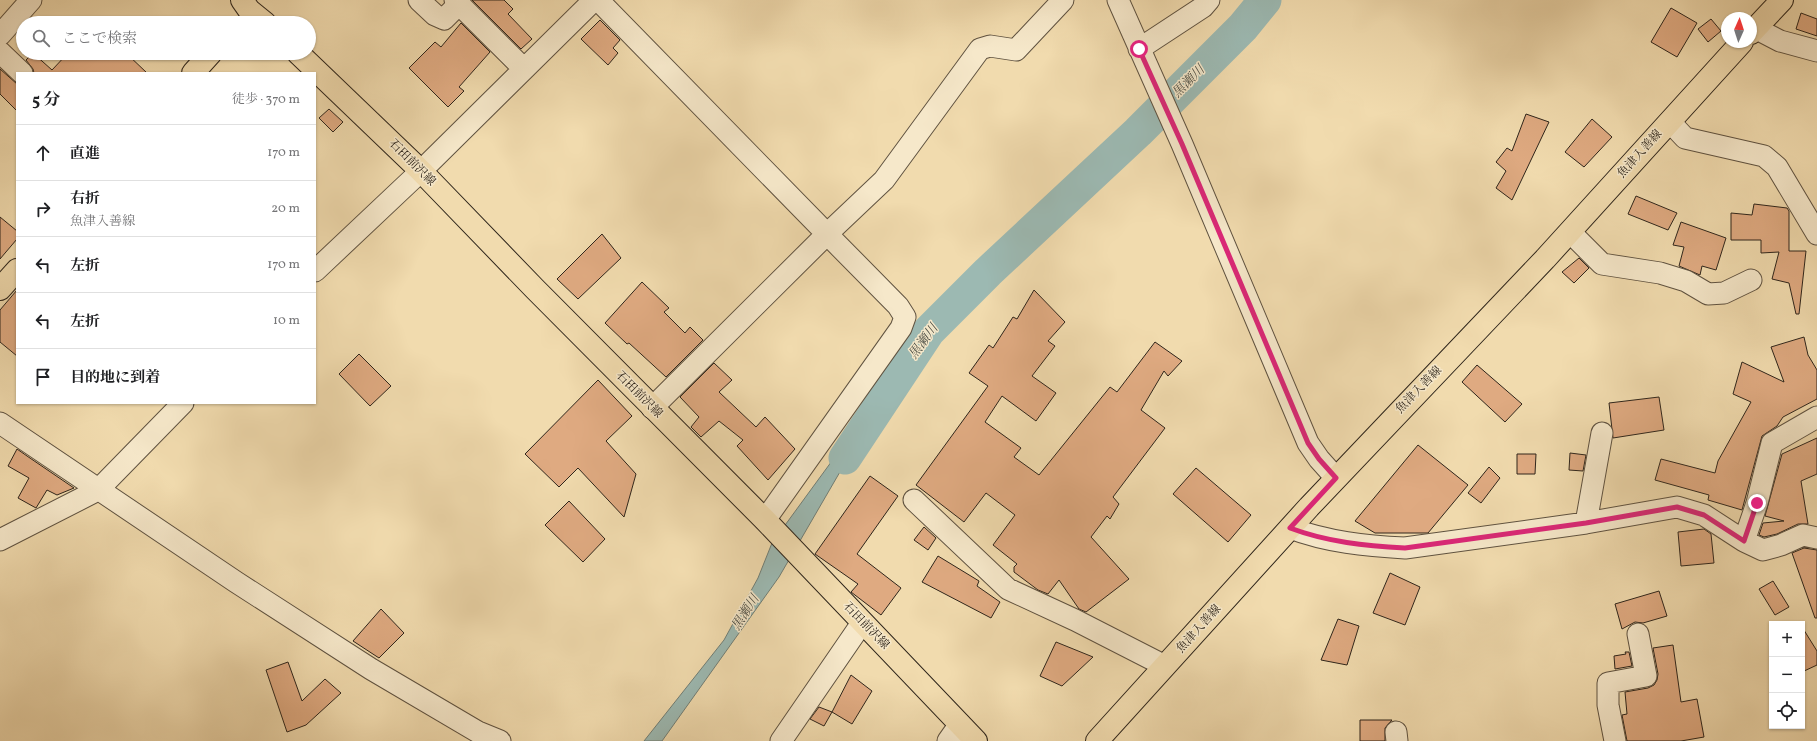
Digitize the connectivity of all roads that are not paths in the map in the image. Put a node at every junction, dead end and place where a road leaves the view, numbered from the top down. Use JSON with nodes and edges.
{"nodes":[{"id":1,"x":32,"y":0,"type":"edge"},
{"id":2,"x":419,"y":0,"type":"edge"},
{"id":3,"x":594,"y":0,"type":"edge"},
{"id":4,"x":598,"y":0,"type":"edge"},
{"id":5,"x":1064,"y":0,"type":"edge"},
{"id":6,"x":1118,"y":0,"type":"edge"},
{"id":7,"x":1209,"y":0,"type":"edge"},
{"id":8,"x":1782,"y":0,"type":"edge"},
{"id":9,"x":457,"y":2,"type":"edge"},
{"id":10,"x":17,"y":16,"type":"edge"},
{"id":11,"x":16,"y":18,"type":"edge"},
{"id":12,"x":1757,"y":27,"type":"edge"},
{"id":13,"x":0,"y":35,"type":"edge"},
{"id":14,"x":1757,"y":36,"type":"edge"},
{"id":15,"x":1737,"y":48,"type":"edge"},
{"id":16,"x":1139,"y":49,"type":"junction"},
{"id":17,"x":0,"y":52,"type":"edge"},
{"id":18,"x":1817,"y":52,"type":"edge"},
{"id":19,"x":205,"y":60,"type":"edge"},
{"id":20,"x":305,"y":60,"type":"edge"},
{"id":21,"x":524,"y":69,"type":"junction"},
{"id":22,"x":21,"y":72,"type":"edge"},
{"id":23,"x":194,"y":72,"type":"edge"},
{"id":24,"x":1670,"y":122,"type":"junction"},
{"id":25,"x":421,"y":171,"type":"junction"},
{"id":26,"x":1570,"y":232,"type":"junction"},
{"id":27,"x":827,"y":234,"type":"junction"},
{"id":28,"x":1817,"y":234,"type":"edge"},
{"id":29,"x":316,"y":270,"type":"edge"},
{"id":30,"x":16,"y":271,"type":"edge"},
{"id":31,"x":1751,"y":280,"type":"dead end"},
{"id":32,"x":0,"y":289,"type":"edge"},
{"id":33,"x":182,"y":404,"type":"edge"},
{"id":34,"x":652,"y":408,"type":"junction"},
{"id":35,"x":1817,"y":417,"type":"edge"},
{"id":36,"x":0,"y":424,"type":"edge"},
{"id":37,"x":1602,"y":433,"type":"dead end"},
{"id":38,"x":1336,"y":478,"type":"junction"},
{"id":39,"x":98,"y":490,"type":"junction"},
{"id":40,"x":914,"y":500,"type":"dead end"},
{"id":41,"x":765,"y":520,"type":"junction"},
{"id":42,"x":1586,"y":523,"type":"junction"},
{"id":43,"x":1290,"y":528,"type":"junction"},
{"id":44,"x":1817,"y":538,"type":"edge"},
{"id":45,"x":0,"y":540,"type":"edge"},
{"id":46,"x":1744,"y":541,"type":"junction"},
{"id":47,"x":862,"y":622,"type":"junction"},
{"id":48,"x":1638,"y":634,"type":"dead end"},
{"id":49,"x":1165,"y":666,"type":"junction"},
{"id":50,"x":954,"y":733,"type":"edge"},
{"id":51,"x":500,"y":741,"type":"edge"},
{"id":52,"x":781,"y":741,"type":"edge"},
{"id":53,"x":976,"y":741,"type":"edge"},
{"id":54,"x":1097,"y":741,"type":"edge"},
{"id":55,"x":1615,"y":741,"type":"edge"}],
"edges":[{"from":1,"to":10,"type":"street"},
{"from":2,"to":9,"type":"street"},
{"from":3,"to":21,"type":"street"},
{"from":4,"to":27,"type":"street"},
{"from":5,"to":27,"type":"street"},
{"from":6,"to":16,"type":"street"},
{"from":7,"to":16,"type":"street"},
{"from":8,"to":12,"type":"main road","name":"魚津入善線"},
{"from":9,"to":21,"type":"street"},
{"from":11,"to":13,"type":"street"},
{"from":14,"to":18,"type":"street"},
{"from":15,"to":24,"type":"main road","name":"魚津入善線"},
{"from":16,"to":38,"type":"street"},
{"from":17,"to":22,"type":"street"},
{"from":19,"to":23,"type":"main road"},
{"from":20,"to":25,"type":"main road","name":"石田前沢線"},
{"from":21,"to":25,"type":"street"},
{"from":24,"to":26,"type":"main road","name":"魚津入善線"},
{"from":24,"to":28,"type":"street"},
{"from":25,"to":29,"type":"street"},
{"from":25,"to":34,"type":"main road","name":"石田前沢線"},
{"from":26,"to":31,"type":"street"},
{"from":26,"to":38,"type":"main road","name":"魚津入善線"},
{"from":27,"to":34,"type":"street"},
{"from":27,"to":41,"type":"street"},
{"from":30,"to":32,"type":"main road"},
{"from":33,"to":39,"type":"street"},
{"from":34,"to":41,"type":"main road","name":"石田前沢線"},
{"from":35,"to":46,"type":"street"},
{"from":36,"to":39,"type":"street"},
{"from":37,"to":42,"type":"street"},
{"from":38,"to":43,"type":"main road","name":"魚津入善線"},
{"from":39,"to":45,"type":"street"},
{"from":39,"to":51,"type":"street"},
{"from":40,"to":49,"type":"street"},
{"from":41,"to":47,"type":"main road","name":"石田前沢線"},
{"from":42,"to":43,"type":"street"},
{"from":42,"to":46,"type":"street"},
{"from":43,"to":49,"type":"main road","name":"魚津入善線"},
{"from":44,"to":46,"type":"street"},
{"from":47,"to":50,"type":"main road","name":"石田前沢線"},
{"from":47,"to":52,"type":"street"},
{"from":48,"to":55,"type":"street"},
{"from":49,"to":54,"type":"main road","name":"魚津入善線"},
{"from":50,"to":53,"type":"main road","name":"石田前沢線"}]}
